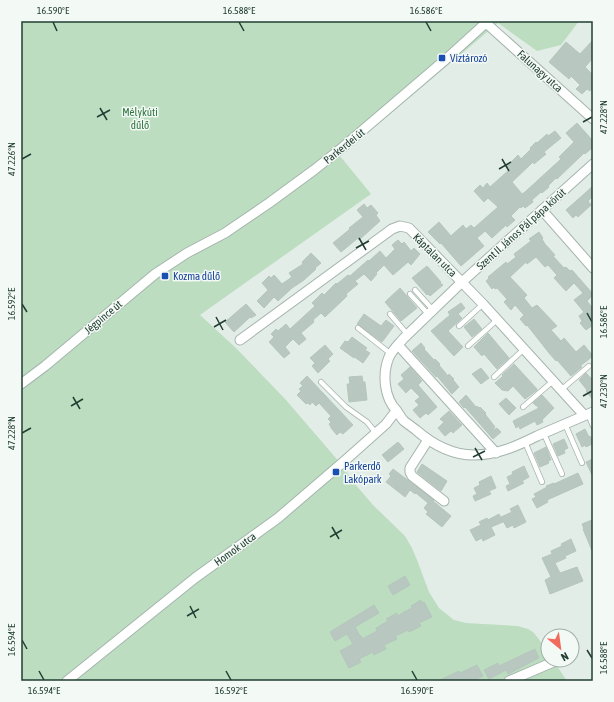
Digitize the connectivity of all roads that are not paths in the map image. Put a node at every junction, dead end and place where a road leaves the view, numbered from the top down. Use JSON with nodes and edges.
{"nodes":[{"id":1,"x":487,"y":22,"type":"edge"},
{"id":2,"x":593,"y":119,"type":"edge"},
{"id":3,"x":593,"y":164,"type":"edge"},
{"id":4,"x":542,"y":210,"type":"junction"},
{"id":5,"x":187,"y":253,"type":"joint"},
{"id":6,"x":593,"y":268,"type":"edge"},
{"id":7,"x":462,"y":282,"type":"junction"},
{"id":8,"x":415,"y":290,"type":"dead end"},
{"id":9,"x":410,"y":294,"type":"dead end"},
{"id":10,"x":483,"y":304,"type":"junction"},
{"id":11,"x":431,"y":312,"type":"junction"},
{"id":12,"x":390,"y":314,"type":"dead end"},
{"id":13,"x":497,"y":320,"type":"junction"},
{"id":14,"x":459,"y":326,"type":"dead end"},
{"id":15,"x":358,"y":328,"type":"dead end"},
{"id":16,"x":408,"y":335,"type":"junction"},
{"id":17,"x":240,"y":340,"type":"dead end"},
{"id":18,"x":398,"y":345,"type":"junction"},
{"id":19,"x":468,"y":346,"type":"dead end"},
{"id":20,"x":524,"y":350,"type":"junction"},
{"id":21,"x":391,"y":354,"type":"junction"},
{"id":22,"x":589,"y":366,"type":"dead end"},
{"id":23,"x":494,"y":377,"type":"dead end"},
{"id":24,"x":553,"y":381,"type":"junction"},
{"id":25,"x":321,"y":382,"type":"dead end"},
{"id":26,"x":21,"y":384,"type":"edge"},
{"id":27,"x":561,"y":390,"type":"junction"},
{"id":28,"x":523,"y":407,"type":"dead end"},
{"id":29,"x":396,"y":411,"type":"junction"},
{"id":30,"x":588,"y":414,"type":"edge"},
{"id":31,"x":565,"y":424,"type":"junction"},
{"id":32,"x":593,"y":426,"type":"edge"},
{"id":33,"x":376,"y":433,"type":"junction"},
{"id":34,"x":544,"y":434,"type":"junction"},
{"id":35,"x":428,"y":440,"type":"junction"},
{"id":36,"x":525,"y":442,"type":"junction"},
{"id":37,"x":496,"y":453,"type":"junction"},
{"id":38,"x":582,"y":463,"type":"dead end"},
{"id":39,"x":562,"y":474,"type":"dead end"},
{"id":40,"x":542,"y":482,"type":"dead end"},
{"id":41,"x":444,"y":501,"type":"dead end"},
{"id":42,"x":540,"y":668,"type":"edge"},
{"id":43,"x":67,"y":681,"type":"edge"},
{"id":44,"x":509,"y":681,"type":"edge"}],
"edges":[{"from":1,"to":2,"type":"street","name":"Falunagy utca"},
{"from":1,"to":5,"type":"street","name":"Parkerdei út"},
{"from":3,"to":4,"type":"street","name":"Szent II. János Pál pápa körút"},
{"from":4,"to":6,"type":"street"},
{"from":4,"to":7,"type":"street","name":"Szent II. János Pál pápa körút"},
{"from":5,"to":26,"type":"street","name":"Jégpince út"},
{"from":7,"to":10,"type":"street","name":"Káptalan utca"},
{"from":7,"to":11,"type":"street","name":"Szent II. János Pál pápa körút"},
{"from":7,"to":17,"type":"street","name":"Káptalan utca"},
{"from":8,"to":11,"type":"lane"},
{"from":9,"to":11,"type":"lane"},
{"from":10,"to":13,"type":"street","name":"Káptalan utca"},
{"from":10,"to":14,"type":"lane"},
{"from":11,"to":16,"type":"street","name":"Szent II. János Pál pápa körút"},
{"from":12,"to":16,"type":"lane"},
{"from":13,"to":19,"type":"lane"},
{"from":13,"to":20,"type":"street","name":"Káptalan utca"},
{"from":15,"to":21,"type":"lane"},
{"from":16,"to":18,"type":"street","name":"Szent II. János Pál pápa körút"},
{"from":18,"to":21,"type":"street","name":"Szent II. János Pál pápa körút"},
{"from":18,"to":37,"type":"street"},
{"from":20,"to":23,"type":"lane"},
{"from":20,"to":24,"type":"street","name":"Káptalan utca"},
{"from":21,"to":29,"type":"street","name":"Szent II. János Pál pápa körút"},
{"from":22,"to":27,"type":"lane"},
{"from":24,"to":27,"type":"street","name":"Káptalan utca"},
{"from":24,"to":28,"type":"lane"},
{"from":25,"to":33,"type":"lane"},
{"from":27,"to":30,"type":"street","name":"Káptalan utca"},
{"from":29,"to":33,"type":"street","name":"Homok utca"},
{"from":29,"to":35,"type":"street","name":"Szent II. János Pál pápa körút"},
{"from":30,"to":31,"type":"street","name":"Szent II. János Pál pápa körút"},
{"from":30,"to":32,"type":"lane"},
{"from":31,"to":34,"type":"street","name":"Szent II. János Pál pápa körút"},
{"from":31,"to":38,"type":"lane"},
{"from":33,"to":43,"type":"street","name":"Homok utca"},
{"from":34,"to":36,"type":"street","name":"Szent II. János Pál pápa körút"},
{"from":34,"to":39,"type":"lane"},
{"from":35,"to":37,"type":"street","name":"Szent II. János Pál pápa körút"},
{"from":35,"to":41,"type":"street"},
{"from":36,"to":37,"type":"street","name":"Szent II. János Pál pápa körút"},
{"from":36,"to":40,"type":"lane"},
{"from":42,"to":44,"type":"street"}]}
